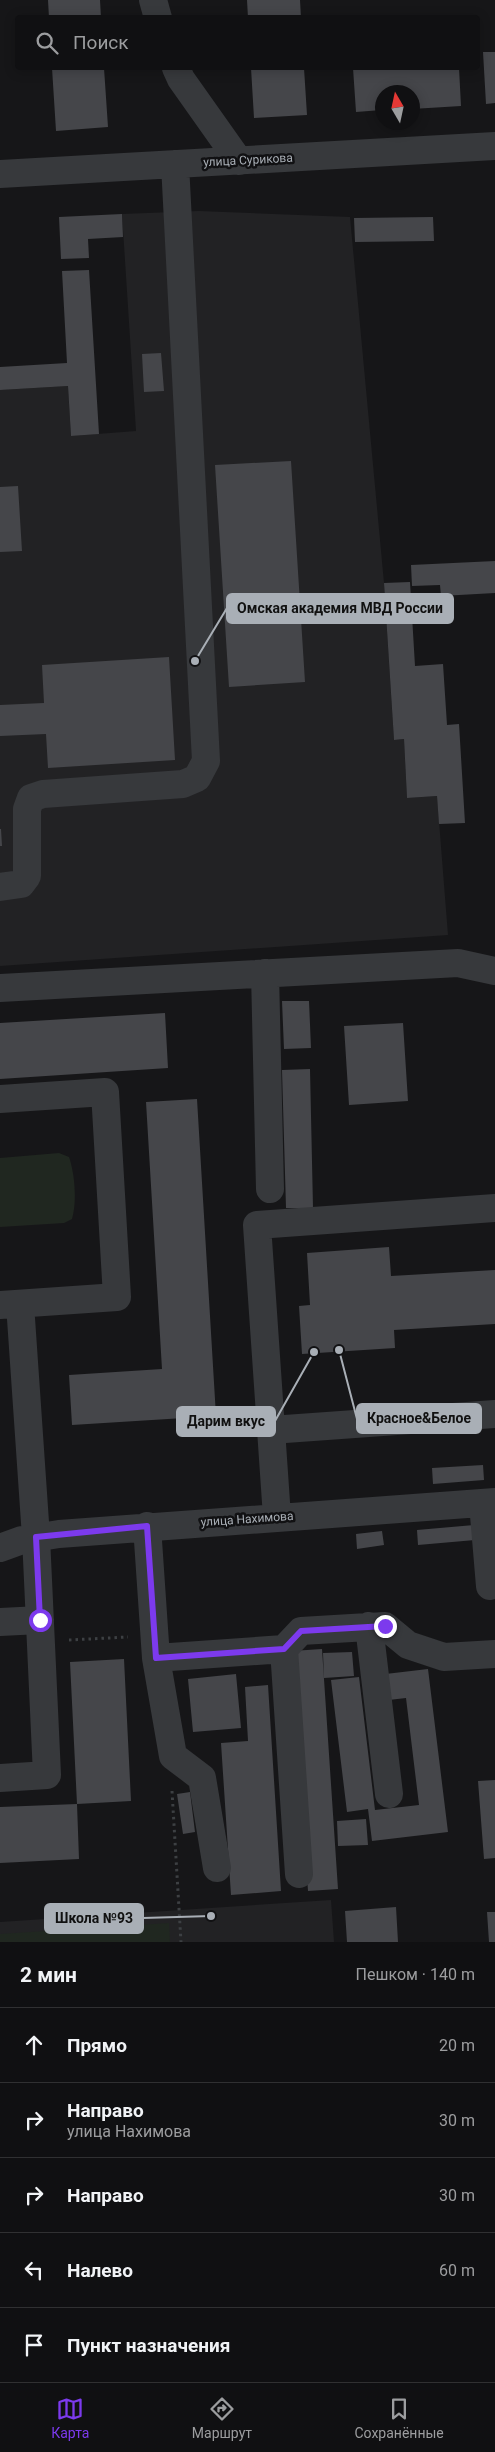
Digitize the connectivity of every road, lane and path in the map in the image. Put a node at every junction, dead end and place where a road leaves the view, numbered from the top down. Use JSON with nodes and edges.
{"nodes":[{"id":1,"x":153,"y":0,"type":"edge"},
{"id":2,"x":157,"y":15,"type":"edge"},
{"id":3,"x":177,"y":70,"type":"edge"},
{"id":4,"x":495,"y":146,"type":"edge"},
{"id":5,"x":239,"y":161,"type":"junction"},
{"id":6,"x":175,"y":164,"type":"junction"},
{"id":7,"x":0,"y":174,"type":"edge"},
{"id":8,"x":0,"y":886,"type":"edge"},
{"id":9,"x":495,"y":971,"type":"edge"},
{"id":10,"x":264,"y":973,"type":"junction"},
{"id":11,"x":0,"y":988,"type":"edge"},
{"id":12,"x":0,"y":1099,"type":"edge"},
{"id":13,"x":270,"y":1189,"type":"dead end"},
{"id":14,"x":495,"y":1208,"type":"edge"},
{"id":15,"x":10,"y":1304,"type":"edge"},
{"id":16,"x":495,"y":1414,"type":"edge"},
{"id":17,"x":271,"y":1430,"type":"junction"},
{"id":18,"x":489,"y":1502,"type":"edge"},
{"id":19,"x":277,"y":1517,"type":"junction"},
{"id":20,"x":147,"y":1526,"type":"junction"},
{"id":21,"x":36,"y":1537,"type":"junction"},
{"id":22,"x":0,"y":1548,"type":"edge"},
{"id":23,"x":490,"y":1586,"type":"dead end"},
{"id":24,"x":40,"y":1620,"type":"junction"},
{"id":25,"x":0,"y":1622,"type":"edge"},
{"id":26,"x":369,"y":1626,"type":"junction"},
{"id":27,"x":284,"y":1649,"type":"junction"},
{"id":28,"x":495,"y":1654,"type":"edge"},
{"id":29,"x":156,"y":1658,"type":"junction"},
{"id":30,"x":173,"y":1756,"type":"junction"},
{"id":31,"x":0,"y":1778,"type":"edge"},
{"id":32,"x":389,"y":1794,"type":"dead end"},
{"id":33,"x":217,"y":1868,"type":"dead end"},
{"id":34,"x":299,"y":1874,"type":"dead end"},
{"id":35,"x":181,"y":1942,"type":"edge"}],
"edges":[{"from":1,"to":2,"type":"street"},
{"from":3,"to":5,"type":"street"},
{"from":4,"to":5,"type":"street","name":"улица Сурикова"},
{"from":5,"to":6,"type":"street","name":"улица Сурикова"},
{"from":6,"to":7,"type":"street","name":"улица Сурикова"},
{"from":6,"to":8,"type":"street"},
{"from":9,"to":10,"type":"street"},
{"from":10,"to":11,"type":"street"},
{"from":10,"to":13,"type":"street"},
{"from":12,"to":15,"type":"street"},
{"from":14,"to":17,"type":"street"},
{"from":15,"to":21,"type":"street"},
{"from":16,"to":17,"type":"street"},
{"from":17,"to":19,"type":"street"},
{"from":18,"to":19,"type":"street","name":"улица Нахимова"},
{"from":18,"to":23,"type":"street"},
{"from":19,"to":20,"type":"street","name":"улица Нахимова"},
{"from":20,"to":21,"type":"street","name":"улица Нахимова"},
{"from":20,"to":29,"type":"street"},
{"from":21,"to":22,"type":"street","name":"улица Нахимова"},
{"from":21,"to":24,"type":"street"},
{"from":24,"to":25,"type":"street"},
{"from":24,"to":31,"type":"street"},
{"from":26,"to":27,"type":"street"},
{"from":26,"to":28,"type":"street"},
{"from":26,"to":32,"type":"street"},
{"from":27,"to":29,"type":"street"},
{"from":27,"to":34,"type":"street"},
{"from":29,"to":30,"type":"street"},
{"from":30,"to":33,"type":"street"},
{"from":30,"to":35,"type":"path"}]}
